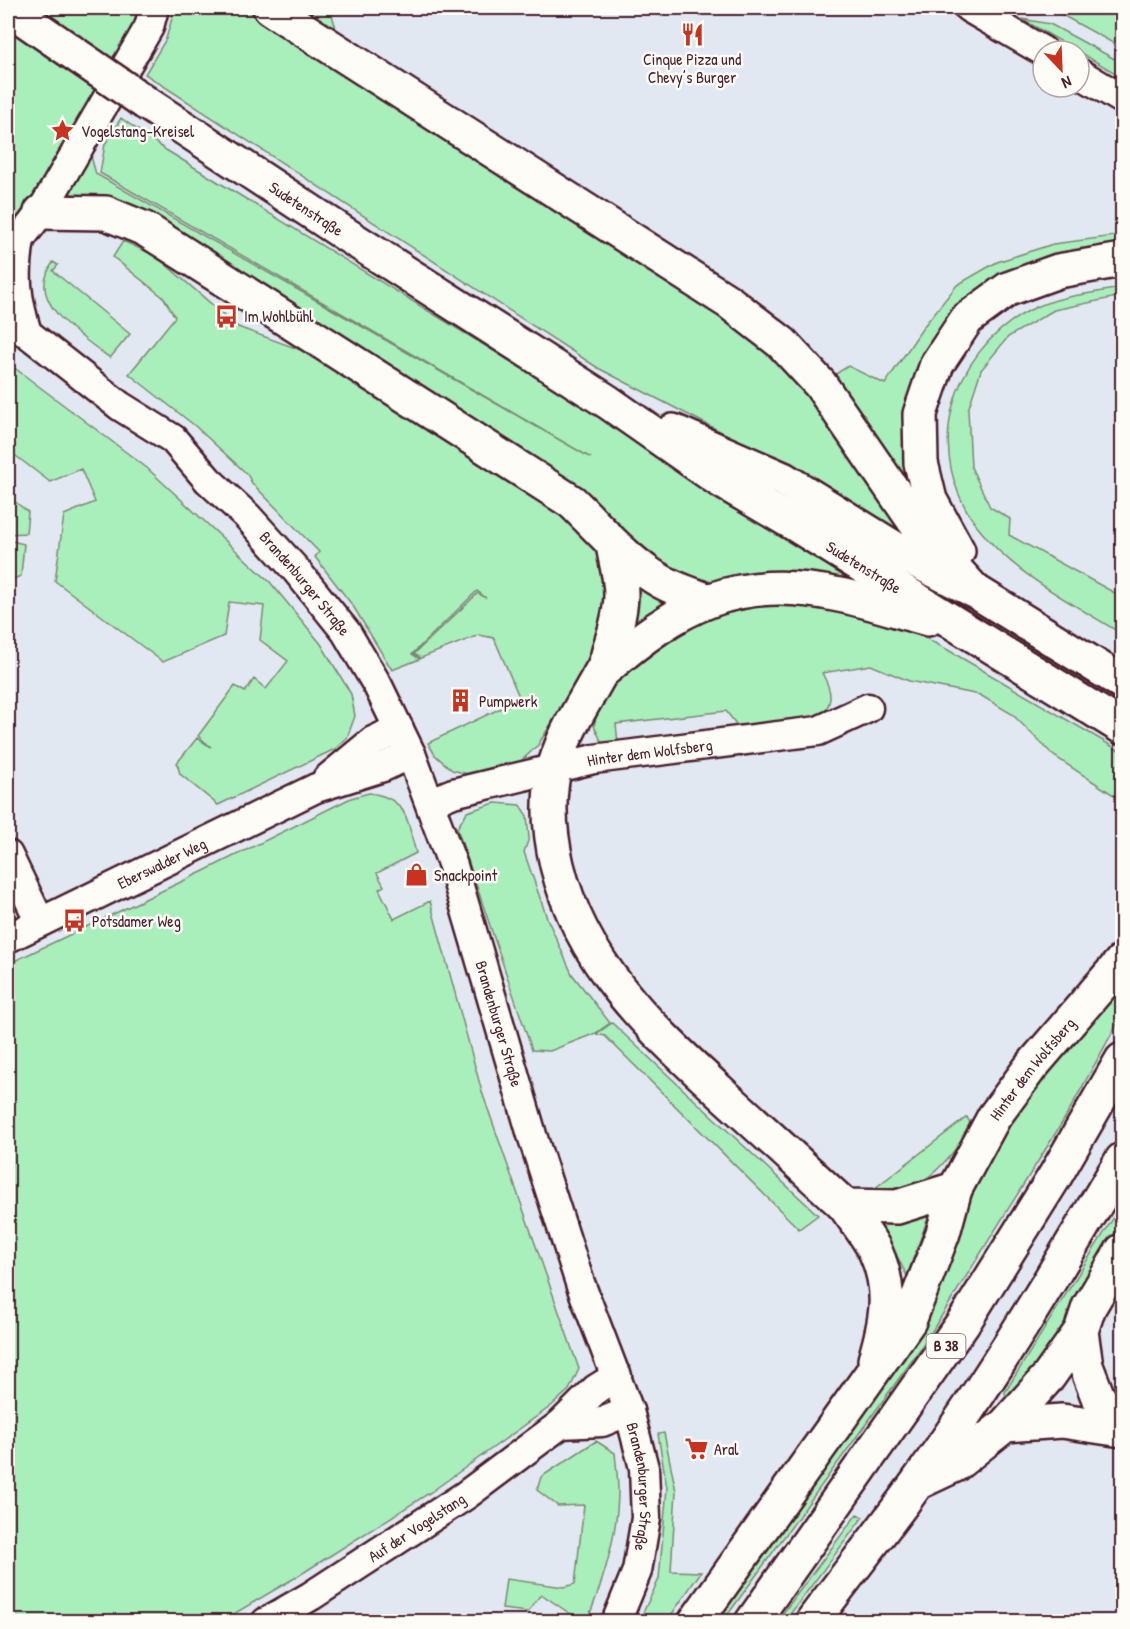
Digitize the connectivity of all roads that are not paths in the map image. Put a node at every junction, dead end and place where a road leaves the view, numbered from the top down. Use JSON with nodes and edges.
{"nodes":[{"id":1,"x":8,"y":8,"type":"edge"},
{"id":2,"x":154,"y":8,"type":"edge"},
{"id":3,"x":270,"y":8,"type":"edge"},
{"id":4,"x":969,"y":8,"type":"edge"},
{"id":5,"x":1031,"y":44,"type":"edge"},
{"id":6,"x":1091,"y":80,"type":"edge"},
{"id":7,"x":1122,"y":99,"type":"edge"},
{"id":8,"x":41,"y":212,"type":"junction"},
{"id":9,"x":14,"y":242,"type":"edge"},
{"id":10,"x":1122,"y":260,"type":"edge"},
{"id":11,"x":17,"y":328,"type":"edge"},
{"id":12,"x":608,"y":402,"type":"junction"},
{"id":13,"x":613,"y":544,"type":"junction"},
{"id":14,"x":975,"y":591,"type":"junction"},
{"id":15,"x":707,"y":600,"type":"junction"},
{"id":16,"x":964,"y":629,"type":"junction"},
{"id":17,"x":603,"y":670,"type":"junction"},
{"id":18,"x":1122,"y":682,"type":"edge"},
{"id":19,"x":868,"y":708,"type":"dead end"},
{"id":20,"x":1122,"y":727,"type":"edge"},
{"id":21,"x":399,"y":729,"type":"junction"},
{"id":22,"x":411,"y":754,"type":"junction"},
{"id":23,"x":554,"y":770,"type":"junction"},
{"id":24,"x":316,"y":788,"type":"junction"},
{"id":25,"x":431,"y":802,"type":"junction"},
{"id":26,"x":8,"y":855,"type":"edge"},
{"id":27,"x":40,"y":922,"type":"junction"},
{"id":28,"x":8,"y":938,"type":"edge"},
{"id":29,"x":1122,"y":961,"type":"edge"},
{"id":30,"x":1122,"y":1060,"type":"edge"},
{"id":31,"x":1122,"y":1160,"type":"edge"},
{"id":32,"x":955,"y":1189,"type":"junction"},
{"id":33,"x":845,"y":1206,"type":"junction"},
{"id":34,"x":1122,"y":1251,"type":"edge"},
{"id":35,"x":1080,"y":1331,"type":"junction"},
{"id":36,"x":617,"y":1376,"type":"junction"},
{"id":37,"x":870,"y":1378,"type":"junction"},
{"id":38,"x":629,"y":1411,"type":"junction"},
{"id":39,"x":561,"y":1425,"type":"junction"},
{"id":40,"x":1005,"y":1425,"type":"junction"},
{"id":41,"x":1122,"y":1430,"type":"edge"},
{"id":42,"x":917,"y":1483,"type":"junction"},
{"id":43,"x":266,"y":1622,"type":"edge"},
{"id":44,"x":616,"y":1622,"type":"edge"},
{"id":45,"x":695,"y":1622,"type":"edge"},
{"id":46,"x":753,"y":1622,"type":"edge"},
{"id":47,"x":812,"y":1622,"type":"edge"}],
"edges":[{"from":1,"to":12,"type":"main road","name":"Sudetenstraße","bridge":true},
{"from":2,"to":8,"type":"street"},
{"from":3,"to":14,"type":"main road"},
{"from":4,"to":5,"type":"street"},
{"from":6,"to":7,"type":"street"},
{"from":8,"to":9,"type":"street"},
{"from":8,"to":13,"type":"main road"},
{"from":9,"to":11,"type":"street","name":"Brandenburger Straße"},
{"from":10,"to":14,"type":"main road"},
{"from":11,"to":21,"type":"street","name":"Brandenburger Straße"},
{"from":12,"to":14,"type":"main road","name":"Sudetenstraße"},
{"from":12,"to":16,"type":"main road","name":"Sudetenstraße"},
{"from":13,"to":15,"type":"main road"},
{"from":13,"to":17,"type":"main road"},
{"from":14,"to":18,"type":"main road","name":"Sudetenstraße"},
{"from":15,"to":16,"type":"main road"},
{"from":15,"to":17,"type":"main road"},
{"from":16,"to":20,"type":"main road","name":"Sudetenstraße"},
{"from":17,"to":23,"type":"main road"},
{"from":19,"to":23,"type":"street","name":"Hinter dem Wolfsberg"},
{"from":21,"to":22,"type":"street","name":"Brandenburger Straße"},
{"from":21,"to":24,"type":"street","name":"Eberswalder Weg"},
{"from":22,"to":24,"type":"street","name":"Eberswalder Weg"},
{"from":22,"to":25,"type":"street","name":"Brandenburger Straße"},
{"from":23,"to":25,"type":"street","name":"Hinter dem Wolfsberg"},
{"from":23,"to":33,"type":"main road"},
{"from":24,"to":27,"type":"street","name":"Eberswalder Weg"},
{"from":25,"to":36,"type":"street","name":"Brandenburger Straße"},
{"from":26,"to":27,"type":"street"},
{"from":27,"to":28,"type":"street","name":"Eberswalder Weg"},
{"from":29,"to":32,"type":"main road","name":"Hinter dem Wolfsberg"},
{"from":30,"to":46,"type":"main road","number":"B 38"},
{"from":31,"to":42,"type":"main road"},
{"from":32,"to":33,"type":"main road"},
{"from":32,"to":37,"type":"main road","name":"Hinter dem Wolfsberg"},
{"from":33,"to":37,"type":"main road"},
{"from":34,"to":35,"type":"main road"},
{"from":35,"to":40,"type":"main road"},
{"from":35,"to":41,"type":"main road"},
{"from":36,"to":38,"type":"street","name":"Brandenburger Straße"},
{"from":36,"to":39,"type":"street","name":"Auf der Vogelstang"},
{"from":37,"to":45,"type":"main road","name":"Hinter dem Wolfsberg"},
{"from":38,"to":39,"type":"street"},
{"from":38,"to":44,"type":"street","name":"Brandenburger Straße"},
{"from":39,"to":43,"type":"street","name":"Auf der Vogelstang"},
{"from":40,"to":41,"type":"main road"},
{"from":40,"to":42,"type":"main road"},
{"from":42,"to":47,"type":"main road"}]}
